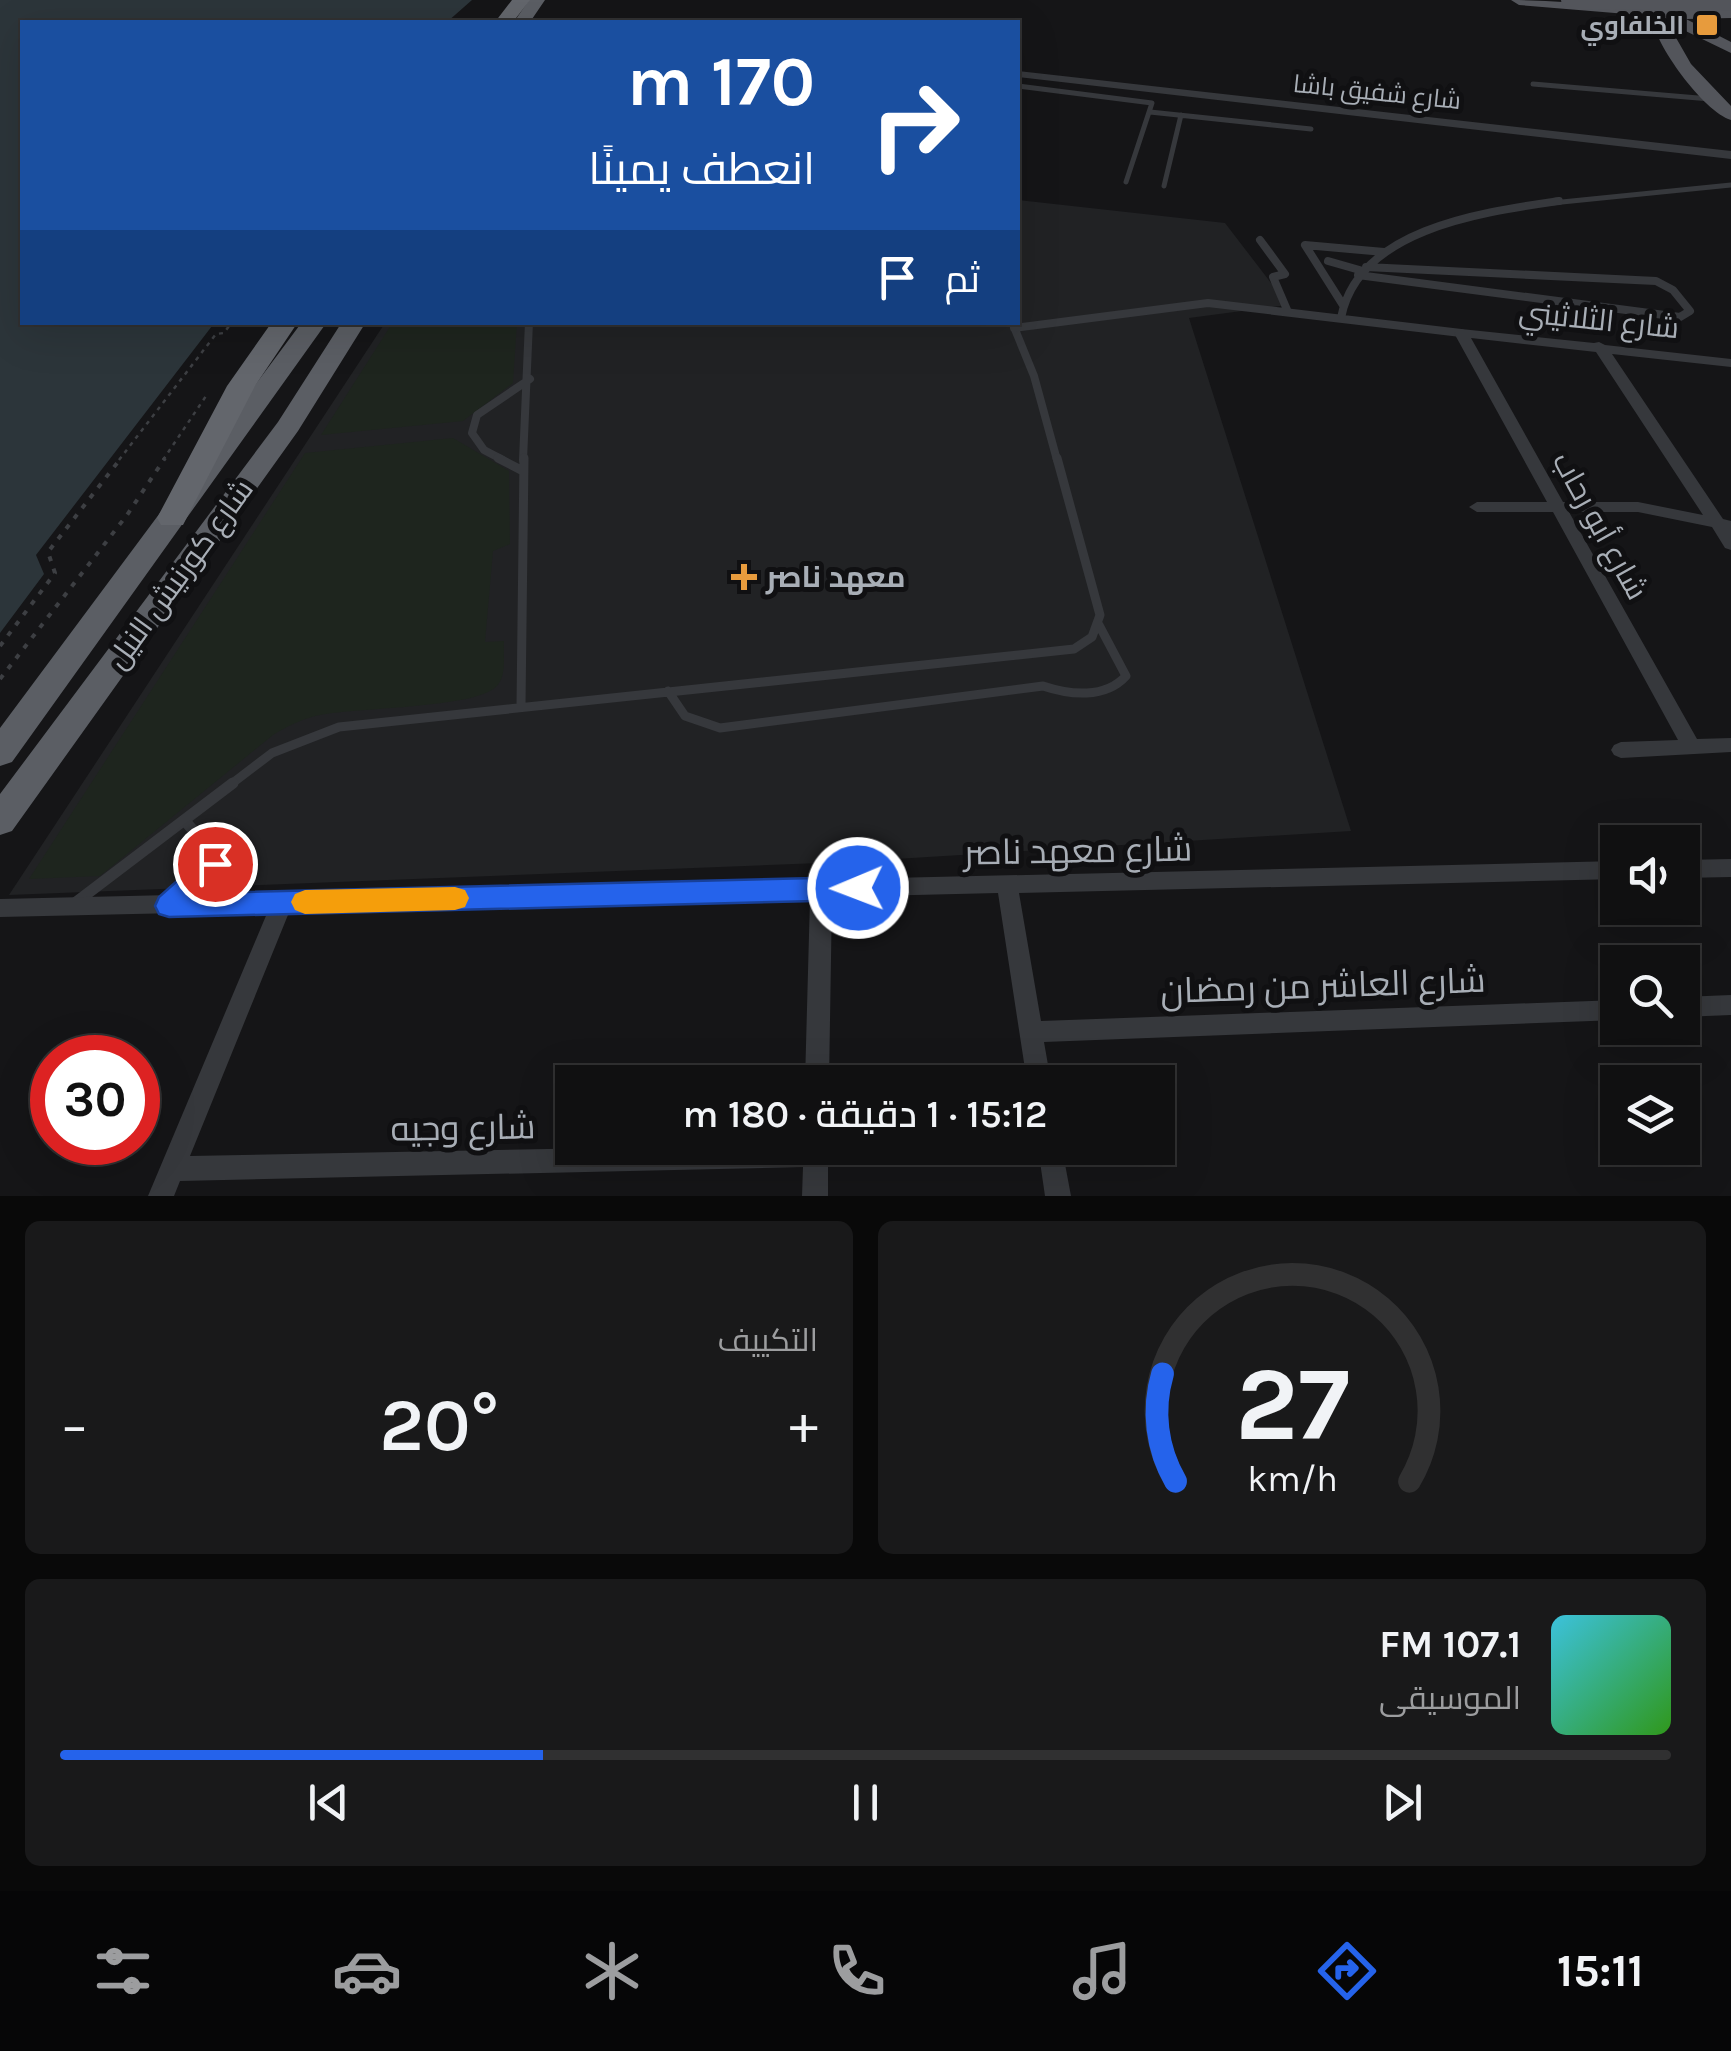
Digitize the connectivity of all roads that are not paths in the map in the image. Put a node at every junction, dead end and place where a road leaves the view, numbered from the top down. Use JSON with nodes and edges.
{"nodes":[{"id":1,"x":521,"y":0,"type":"edge"},
{"id":2,"x":1519,"y":0,"type":"edge"},
{"id":3,"x":1635,"y":0,"type":"edge"},
{"id":4,"x":1564,"y":2,"type":"edge"},
{"id":5,"x":1731,"y":2,"type":"edge"},
{"id":6,"x":1658,"y":6,"type":"edge"},
{"id":7,"x":1731,"y":13,"type":"edge"},
{"id":8,"x":1688,"y":14,"type":"junction"},
{"id":9,"x":506,"y":20,"type":"edge"},
{"id":10,"x":1665,"y":36,"type":"junction"},
{"id":11,"x":1731,"y":36,"type":"edge"},
{"id":12,"x":1731,"y":48,"type":"edge"},
{"id":13,"x":1020,"y":74,"type":"edge"},
{"id":14,"x":1533,"y":84,"type":"dead end"},
{"id":15,"x":1020,"y":86,"type":"edge"},
{"id":16,"x":1713,"y":100,"type":"junction"},
{"id":17,"x":1150,"y":112,"type":"junction"},
{"id":18,"x":1181,"y":115,"type":"junction"},
{"id":19,"x":1731,"y":115,"type":"edge"},
{"id":20,"x":1312,"y":130,"type":"dead end"},
{"id":21,"x":1731,"y":155,"type":"edge"},
{"id":22,"x":1126,"y":182,"type":"dead end"},
{"id":23,"x":1731,"y":184,"type":"edge"},
{"id":24,"x":1164,"y":186,"type":"dead end"},
{"id":25,"x":1260,"y":240,"type":"dead end"},
{"id":26,"x":1335,"y":246,"type":"junction"},
{"id":27,"x":1384,"y":252,"type":"junction"},
{"id":28,"x":1328,"y":261,"type":"junction"},
{"id":29,"x":1362,"y":271,"type":"junction"},
{"id":30,"x":1322,"y":275,"type":"junction"},
{"id":31,"x":1343,"y":305,"type":"junction"},
{"id":32,"x":1288,"y":312,"type":"junction"},
{"id":33,"x":1340,"y":318,"type":"junction"},
{"id":34,"x":1020,"y":324,"type":"edge"},
{"id":35,"x":283,"y":325,"type":"edge"},
{"id":36,"x":313,"y":325,"type":"edge"},
{"id":37,"x":352,"y":325,"type":"edge"},
{"id":38,"x":529,"y":325,"type":"edge"},
{"id":39,"x":1013,"y":325,"type":"edge"},
{"id":40,"x":1460,"y":333,"type":"junction"},
{"id":41,"x":1599,"y":346,"type":"junction"},
{"id":42,"x":1731,"y":363,"type":"edge"},
{"id":43,"x":286,"y":364,"type":"junction"},
{"id":44,"x":326,"y":368,"type":"junction"},
{"id":45,"x":530,"y":379,"type":"junction"},
{"id":46,"x":245,"y":421,"type":"junction"},
{"id":47,"x":289,"y":425,"type":"junction"},
{"id":48,"x":523,"y":471,"type":"junction"},
{"id":49,"x":1476,"y":507,"type":"dead end"},
{"id":50,"x":1558,"y":507,"type":"junction"},
{"id":51,"x":172,"y":518,"type":"junction"},
{"id":52,"x":1726,"y":522,"type":"edge"},
{"id":53,"x":1731,"y":544,"type":"edge"},
{"id":54,"x":1100,"y":625,"type":"junction"},
{"id":55,"x":668,"y":691,"type":"junction"},
{"id":56,"x":522,"y":706,"type":"junction"},
{"id":57,"x":1731,"y":745,"type":"edge"},
{"id":58,"x":1692,"y":747,"type":"junction"},
{"id":59,"x":1621,"y":750,"type":"dead end"},
{"id":60,"x":0,"y":752,"type":"edge"},
{"id":61,"x":184,"y":820,"type":"junction"},
{"id":62,"x":0,"y":821,"type":"edge"},
{"id":63,"x":1731,"y":868,"type":"edge"},
{"id":64,"x":1700,"y":869,"type":"edge"},
{"id":65,"x":1600,"y":870,"type":"edge"},
{"id":66,"x":1007,"y":885,"type":"junction"},
{"id":67,"x":820,"y":890,"type":"junction"},
{"id":68,"x":282,"y":902,"type":"junction"},
{"id":69,"x":169,"y":906,"type":"junction"},
{"id":70,"x":0,"y":908,"type":"edge"},
{"id":71,"x":69,"y":908,"type":"junction"},
{"id":72,"x":1731,"y":1005,"type":"edge"},
{"id":73,"x":1700,"y":1006,"type":"edge"},
{"id":74,"x":1600,"y":1011,"type":"edge"},
{"id":75,"x":1031,"y":1032,"type":"junction"},
{"id":76,"x":817,"y":1065,"type":"edge"},
{"id":77,"x":1037,"y":1065,"type":"edge"},
{"id":78,"x":555,"y":1159,"type":"edge"},
{"id":79,"x":816,"y":1165,"type":"edge"},
{"id":80,"x":1053,"y":1165,"type":"edge"},
{"id":81,"x":172,"y":1169,"type":"junction"},
{"id":82,"x":161,"y":1196,"type":"edge"},
{"id":83,"x":815,"y":1196,"type":"edge"},
{"id":84,"x":1058,"y":1196,"type":"edge"}],
"edges":[{"from":1,"to":9,"type":"highway"},
{"from":2,"to":4,"type":"main road"},
{"from":3,"to":6,"type":"main road"},
{"from":4,"to":5,"type":"main road","bridge":true},
{"from":4,"to":6,"type":"main road"},
{"from":4,"to":10,"type":"main road"},
{"from":6,"to":8,"type":"main road"},
{"from":6,"to":10,"type":"main road"},
{"from":6,"to":12,"type":"main road"},
{"from":7,"to":8,"type":"main road"},
{"from":8,"to":11,"type":"main road"},
{"from":10,"to":16,"type":"main road"},
{"from":13,"to":21,"type":"street","name":"شارع شفيق باشا"},
{"from":14,"to":16,"type":"lane"},
{"from":15,"to":17,"type":"lane"},
{"from":16,"to":19,"type":"main road"},
{"from":17,"to":18,"type":"lane"},
{"from":17,"to":22,"type":"lane"},
{"from":18,"to":20,"type":"lane"},
{"from":18,"to":24,"type":"lane"},
{"from":23,"to":27,"type":"lane"},
{"from":25,"to":32,"type":"lane"},
{"from":26,"to":27,"type":"lane"},
{"from":26,"to":28,"type":"lane"},
{"from":26,"to":30,"type":"lane"},
{"from":27,"to":29,"type":"lane"},
{"from":28,"to":29,"type":"lane"},
{"from":28,"to":30,"type":"lane"},
{"from":29,"to":29,"type":"lane"},
{"from":29,"to":31,"type":"lane"},
{"from":30,"to":31,"type":"lane"},
{"from":31,"to":33,"type":"lane"},
{"from":32,"to":33,"type":"lane"},
{"from":32,"to":34,"type":"lane"},
{"from":33,"to":40,"type":"lane"},
{"from":35,"to":51,"type":"highway"},
{"from":36,"to":43,"type":"highway","name":"شارع كورنيش النيل"},
{"from":37,"to":44,"type":"highway","name":"شارع كورنيش النيل"},
{"from":38,"to":45,"type":"lane"},
{"from":39,"to":54,"type":"lane"},
{"from":40,"to":41,"type":"street","name":"شارع الثلاثيني"},
{"from":40,"to":50,"type":"street","name":"شارع أبو رحاب"},
{"from":41,"to":42,"type":"street","name":"شارع الثلاثيني"},
{"from":41,"to":52,"type":"street"},
{"from":43,"to":44,"type":"highway"},
{"from":43,"to":46,"type":"highway","name":"شارع كورنيش النيل"},
{"from":44,"to":47,"type":"highway","name":"شارع كورنيش النيل"},
{"from":45,"to":48,"type":"lane"},
{"from":45,"to":48,"type":"lane"},
{"from":46,"to":47,"type":"highway"},
{"from":46,"to":51,"type":"highway","name":"شارع كورنيش النيل"},
{"from":47,"to":62,"type":"highway","name":"شارع كورنيش النيل"},
{"from":48,"to":56,"type":"lane"},
{"from":49,"to":50,"type":"street"},
{"from":50,"to":52,"type":"street"},
{"from":50,"to":58,"type":"street","name":"شارع أبو رحاب"},
{"from":51,"to":60,"type":"highway","name":"شارع كورنيش النيل"},
{"from":52,"to":53,"type":"street"},
{"from":54,"to":55,"type":"lane"},
{"from":54,"to":55,"type":"lane"},
{"from":55,"to":56,"type":"lane"},
{"from":56,"to":61,"type":"lane"},
{"from":57,"to":58,"type":"street"},
{"from":58,"to":59,"type":"street"},
{"from":61,"to":69,"type":"lane"},
{"from":61,"to":71,"type":"lane"},
{"from":63,"to":64,"type":"street"},
{"from":65,"to":66,"type":"street","name":"شارع معهد ناصر"},
{"from":66,"to":67,"type":"street","name":"شارع معهد ناصر"},
{"from":66,"to":75,"type":"street"},
{"from":67,"to":68,"type":"street","name":"شارع معهد ناصر"},
{"from":67,"to":76,"type":"street"},
{"from":68,"to":69,"type":"street","name":"شارع معهد ناصر"},
{"from":68,"to":81,"type":"street"},
{"from":69,"to":71,"type":"street","name":"شارع معهد ناصر"},
{"from":70,"to":71,"type":"street","name":"شارع معهد ناصر"},
{"from":72,"to":73,"type":"street"},
{"from":74,"to":75,"type":"street","name":"شارع العاشر من رمضان"},
{"from":75,"to":77,"type":"street"},
{"from":78,"to":81,"type":"street","name":"شارع وجيه"},
{"from":79,"to":83,"type":"street"},
{"from":80,"to":84,"type":"street"},
{"from":81,"to":82,"type":"street"}]}
